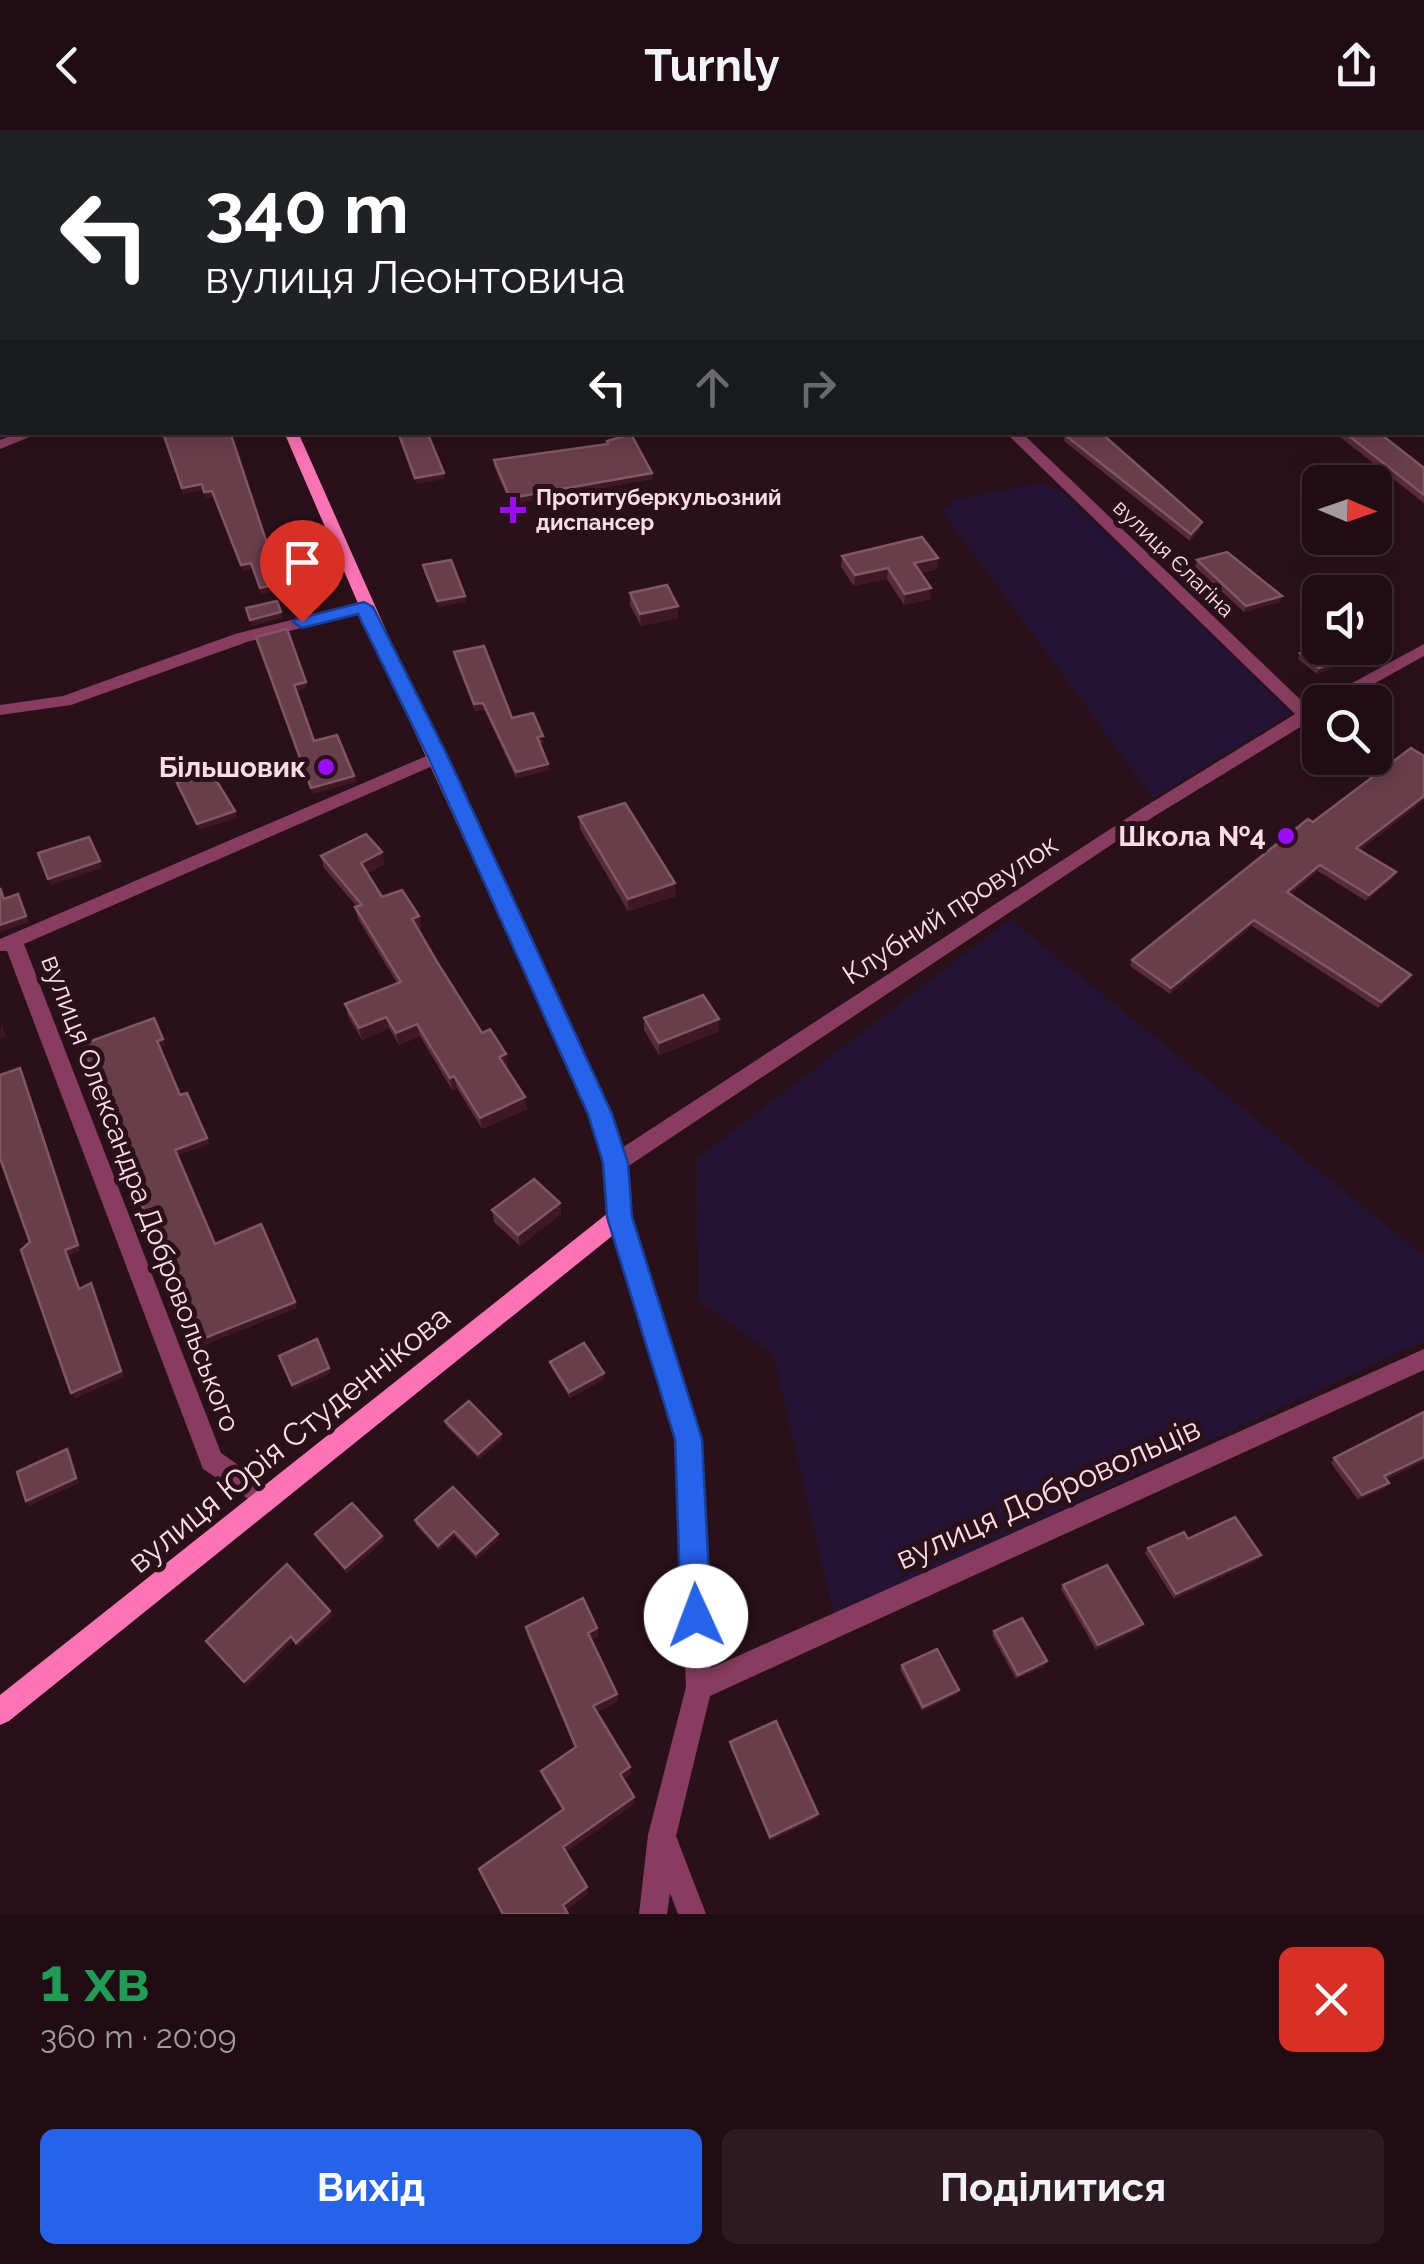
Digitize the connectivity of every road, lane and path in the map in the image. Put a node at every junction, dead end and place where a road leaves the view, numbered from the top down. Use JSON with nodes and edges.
{"nodes":[{"id":1,"x":27,"y":435,"type":"edge"},
{"id":2,"x":291,"y":435,"type":"edge"},
{"id":3,"x":1015,"y":435,"type":"edge"},
{"id":4,"x":0,"y":445,"type":"edge"},
{"id":5,"x":364,"y":607,"type":"junction"},
{"id":6,"x":1424,"y":649,"type":"edge"},
{"id":7,"x":1359,"y":685,"type":"edge"},
{"id":8,"x":1302,"y":702,"type":"edge"},
{"id":9,"x":0,"y":710,"type":"edge"},
{"id":10,"x":1302,"y":719,"type":"edge"},
{"id":11,"x":438,"y":757,"type":"junction"},
{"id":12,"x":6,"y":944,"type":"edge"},
{"id":13,"x":616,"y":1163,"type":"junction"},
{"id":14,"x":619,"y":1217,"type":"junction"},
{"id":15,"x":1424,"y":1359,"type":"edge"},
{"id":16,"x":265,"y":1498,"type":"junction"},
{"id":17,"x":699,"y":1687,"type":"junction"},
{"id":18,"x":0,"y":1712,"type":"edge"},
{"id":19,"x":662,"y":1835,"type":"junction"},
{"id":20,"x":654,"y":1914,"type":"edge"},
{"id":21,"x":692,"y":1914,"type":"edge"}],
"edges":[{"from":1,"to":4,"type":"street"},
{"from":2,"to":5,"type":"main road"},
{"from":3,"to":8,"type":"street","name":"вулиця Єлагіна"},
{"from":5,"to":9,"type":"street"},
{"from":5,"to":11,"type":"main road"},
{"from":6,"to":7,"type":"street"},
{"from":10,"to":13,"type":"street","name":"Клубний провулок"},
{"from":11,"to":12,"type":"street"},
{"from":11,"to":13,"type":"main road"},
{"from":12,"to":16,"type":"street","name":"вулиця Олександра Добровольського"},
{"from":13,"to":14,"type":"main road"},
{"from":14,"to":16,"type":"main road","name":"вулиця Юрія Студеннікова"},
{"from":14,"to":17,"type":"street"},
{"from":15,"to":17,"type":"street","name":"вулиця Добровольців"},
{"from":16,"to":18,"type":"main road","name":"вулиця Юрія Студеннікова"},
{"from":17,"to":19,"type":"street"},
{"from":19,"to":20,"type":"street"},
{"from":19,"to":21,"type":"street"}]}
